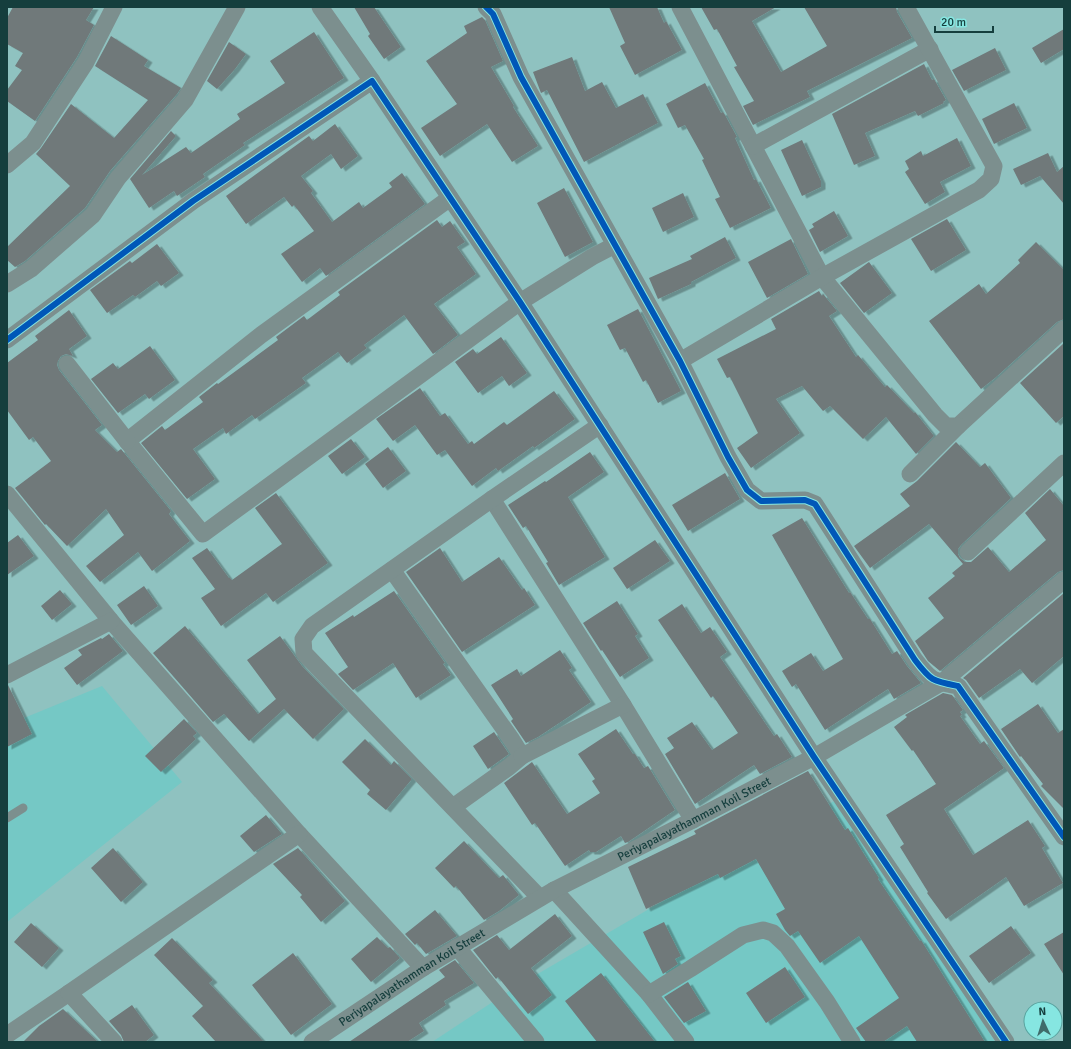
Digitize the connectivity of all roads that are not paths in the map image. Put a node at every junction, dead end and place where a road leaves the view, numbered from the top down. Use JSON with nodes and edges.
{"nodes":[{"id":1,"x":114,"y":7,"type":"edge"},
{"id":2,"x":237,"y":7,"type":"edge"},
{"id":3,"x":320,"y":7,"type":"edge"},
{"id":4,"x":486,"y":7,"type":"edge"},
{"id":5,"x":680,"y":7,"type":"edge"},
{"id":6,"x":906,"y":7,"type":"edge"},
{"id":7,"x":930,"y":50,"type":"junction"},
{"id":8,"x":372,"y":81,"type":"junction"},
{"id":9,"x":753,"y":146,"type":"junction"},
{"id":10,"x":7,"y":165,"type":"edge"},
{"id":11,"x":450,"y":198,"type":"junction"},
{"id":12,"x":615,"y":245,"type":"junction"},
{"id":13,"x":822,"y":277,"type":"junction"},
{"id":14,"x":7,"y":284,"type":"edge"},
{"id":15,"x":520,"y":302,"type":"junction"},
{"id":16,"x":1064,"y":329,"type":"edge"},
{"id":17,"x":7,"y":340,"type":"edge"},
{"id":18,"x":680,"y":361,"type":"junction"},
{"id":19,"x":67,"y":364,"type":"dead end"},
{"id":20,"x":600,"y":425,"type":"junction"},
{"id":21,"x":958,"y":426,"type":"junction"},
{"id":22,"x":127,"y":441,"type":"junction"},
{"id":23,"x":1064,"y":463,"type":"edge"},
{"id":24,"x":910,"y":474,"type":"dead end"},
{"id":25,"x":7,"y":494,"type":"edge"},
{"id":26,"x":492,"y":499,"type":"junction"},
{"id":27,"x":968,"y":552,"type":"dead end"},
{"id":28,"x":392,"y":570,"type":"junction"},
{"id":29,"x":1064,"y":580,"type":"edge"},
{"id":30,"x":111,"y":621,"type":"junction"},
{"id":31,"x":7,"y":675,"type":"edge"},
{"id":32,"x":941,"y":683,"type":"junction"},
{"id":33,"x":623,"y":705,"type":"junction"},
{"id":34,"x":522,"y":756,"type":"junction"},
{"id":35,"x":814,"y":757,"type":"junction"},
{"id":36,"x":453,"y":807,"type":"junction"},
{"id":37,"x":24,"y":808,"type":"dead end"},
{"id":38,"x":7,"y":818,"type":"edge"},
{"id":39,"x":693,"y":820,"type":"junction"},
{"id":40,"x":299,"y":834,"type":"junction"},
{"id":41,"x":1064,"y":837,"type":"edge"},
{"id":42,"x":547,"y":894,"type":"junction"},
{"id":43,"x":457,"y":947,"type":"junction"},
{"id":44,"x":423,"y":968,"type":"junction"},
{"id":45,"x":69,"y":993,"type":"junction"},
{"id":46,"x":649,"y":994,"type":"junction"},
{"id":47,"x":7,"y":1035,"type":"edge"},
{"id":48,"x":114,"y":1042,"type":"edge"},
{"id":49,"x":312,"y":1042,"type":"edge"},
{"id":50,"x":536,"y":1042,"type":"edge"},
{"id":51,"x":686,"y":1042,"type":"edge"},
{"id":52,"x":852,"y":1042,"type":"edge"},
{"id":53,"x":1006,"y":1042,"type":"edge"}],
"edges":[{"from":1,"to":10,"type":"street"},
{"from":2,"to":14,"type":"street"},
{"from":3,"to":8,"type":"street"},
{"from":4,"to":12,"type":"street"},
{"from":5,"to":9,"type":"street"},
{"from":6,"to":7,"type":"street"},
{"from":7,"to":9,"type":"street"},
{"from":7,"to":13,"type":"street"},
{"from":8,"to":11,"type":"street"},
{"from":8,"to":17,"type":"street"},
{"from":9,"to":13,"type":"street"},
{"from":11,"to":15,"type":"street"},
{"from":11,"to":22,"type":"street"},
{"from":12,"to":15,"type":"street"},
{"from":12,"to":18,"type":"street"},
{"from":13,"to":18,"type":"street"},
{"from":13,"to":21,"type":"street"},
{"from":15,"to":20,"type":"street"},
{"from":15,"to":22,"type":"street"},
{"from":16,"to":21,"type":"street"},
{"from":18,"to":32,"type":"street"},
{"from":19,"to":22,"type":"street"},
{"from":20,"to":26,"type":"street"},
{"from":20,"to":35,"type":"street"},
{"from":21,"to":24,"type":"street"},
{"from":23,"to":27,"type":"street"},
{"from":25,"to":30,"type":"street"},
{"from":26,"to":28,"type":"street"},
{"from":26,"to":33,"type":"street"},
{"from":28,"to":34,"type":"street"},
{"from":28,"to":36,"type":"street"},
{"from":29,"to":32,"type":"street","name":"Periyapalayathamman Koil Street"},
{"from":30,"to":31,"type":"street"},
{"from":30,"to":40,"type":"street"},
{"from":32,"to":35,"type":"street","name":"Periyapalayathamman Koil Street"},
{"from":32,"to":41,"type":"street"},
{"from":33,"to":34,"type":"street"},
{"from":33,"to":39,"type":"street"},
{"from":34,"to":36,"type":"street"},
{"from":35,"to":39,"type":"street","name":"Periyapalayathamman Koil Street"},
{"from":35,"to":53,"type":"street"},
{"from":36,"to":42,"type":"street"},
{"from":37,"to":38,"type":"lane"},
{"from":39,"to":42,"type":"street","name":"Periyapalayathamman Koil Street"},
{"from":40,"to":44,"type":"street"},
{"from":40,"to":45,"type":"street"},
{"from":42,"to":43,"type":"street","name":"Periyapalayathamman Koil Street"},
{"from":42,"to":46,"type":"street"},
{"from":43,"to":44,"type":"street","name":"Periyapalayathamman Koil Street"},
{"from":43,"to":50,"type":"street"},
{"from":44,"to":49,"type":"street","name":"Periyapalayathamman Koil Street"},
{"from":45,"to":47,"type":"street"},
{"from":45,"to":48,"type":"street"},
{"from":46,"to":51,"type":"street"},
{"from":46,"to":52,"type":"street"}]}
